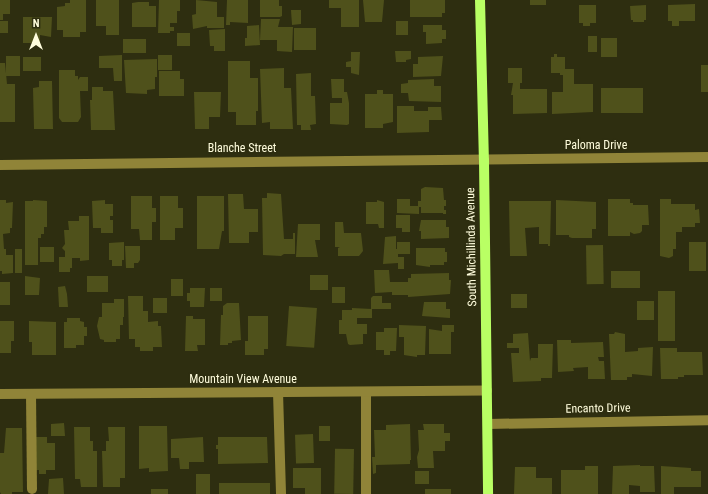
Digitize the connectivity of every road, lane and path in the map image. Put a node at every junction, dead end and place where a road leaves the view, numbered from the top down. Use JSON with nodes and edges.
{"nodes":[{"id":1,"x":480,"y":0,"type":"edge"},
{"id":2,"x":708,"y":157,"type":"edge"},
{"id":3,"x":484,"y":160,"type":"junction"},
{"id":4,"x":0,"y":164,"type":"edge"},
{"id":5,"x":487,"y":391,"type":"junction"},
{"id":6,"x":278,"y":392,"type":"junction"},
{"id":7,"x":366,"y":392,"type":"junction"},
{"id":8,"x":0,"y":394,"type":"edge"},
{"id":9,"x":30,"y":394,"type":"junction"},
{"id":10,"x":708,"y":420,"type":"edge"},
{"id":11,"x":488,"y":424,"type":"junction"},
{"id":12,"x":32,"y":489,"type":"dead end"},
{"id":13,"x":281,"y":494,"type":"edge"},
{"id":14,"x":366,"y":494,"type":"edge"},
{"id":15,"x":488,"y":494,"type":"edge"}],
"edges":[{"from":1,"to":3,"type":"main road","name":"South Michillinda Avenue"},
{"from":2,"to":3,"type":"street","name":"Paloma Drive"},
{"from":3,"to":4,"type":"street","name":"Blanche Street"},
{"from":3,"to":5,"type":"main road","name":"South Michillinda Avenue"},
{"from":5,"to":7,"type":"street","name":"Mountain View Avenue"},
{"from":5,"to":11,"type":"main road","name":"South Michillinda Avenue"},
{"from":6,"to":7,"type":"street","name":"Mountain View Avenue"},
{"from":6,"to":9,"type":"street","name":"Mountain View Avenue"},
{"from":6,"to":13,"type":"street"},
{"from":7,"to":14,"type":"street"},
{"from":8,"to":9,"type":"street","name":"Mountain View Avenue"},
{"from":9,"to":12,"type":"street"},
{"from":10,"to":11,"type":"street","name":"Encanto Drive"},
{"from":11,"to":15,"type":"main road","name":"South Michillinda Avenue"}]}
